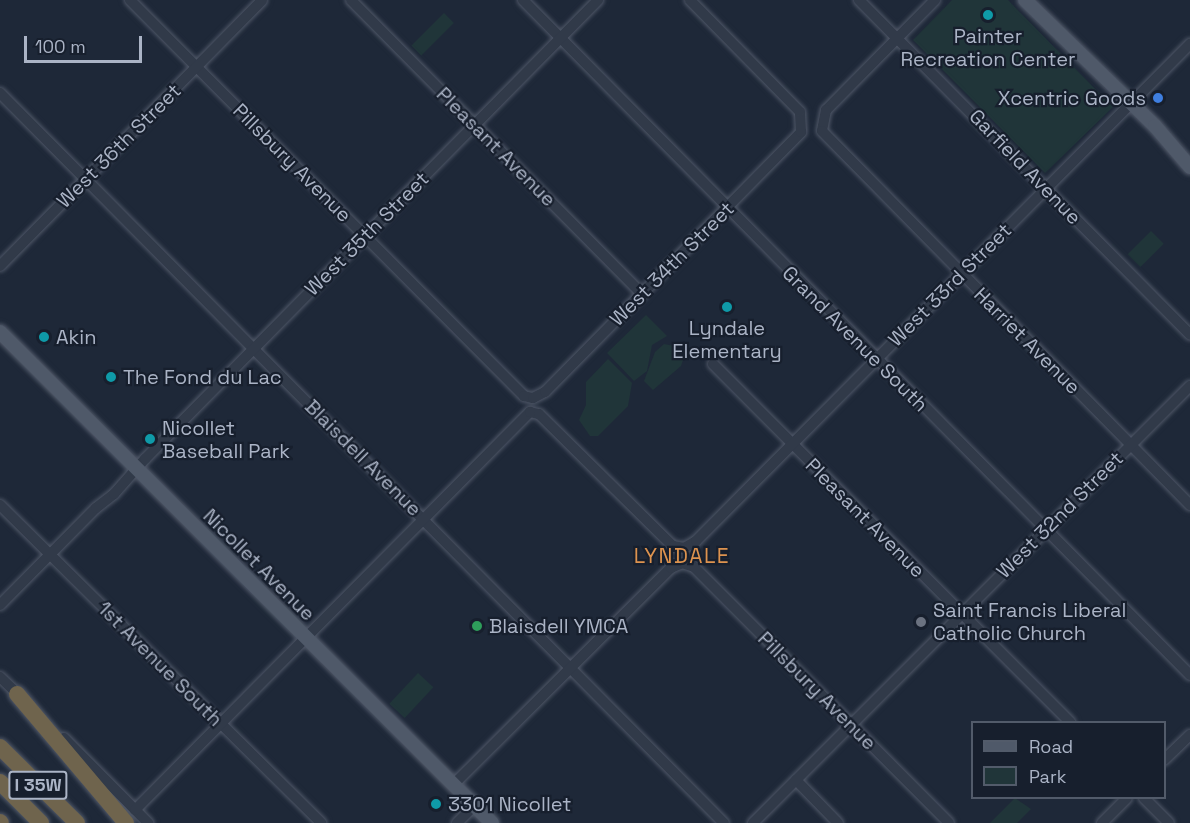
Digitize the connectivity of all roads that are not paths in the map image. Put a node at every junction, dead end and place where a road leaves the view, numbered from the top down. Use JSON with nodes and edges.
{"nodes":[{"id":1,"x":130,"y":0,"type":"edge"},
{"id":2,"x":262,"y":0,"type":"edge"},
{"id":3,"x":351,"y":0,"type":"edge"},
{"id":4,"x":523,"y":0,"type":"edge"},
{"id":5,"x":598,"y":0,"type":"edge"},
{"id":6,"x":690,"y":0,"type":"edge"},
{"id":7,"x":859,"y":0,"type":"edge"},
{"id":8,"x":935,"y":0,"type":"edge"},
{"id":9,"x":1025,"y":0,"type":"edge"},
{"id":10,"x":1037,"y":0,"type":"edge"},
{"id":11,"x":561,"y":38,"type":"junction"},
{"id":12,"x":897,"y":38,"type":"junction"},
{"id":13,"x":1190,"y":44,"type":"edge"},
{"id":14,"x":196,"y":67,"type":"junction"},
{"id":15,"x":1112,"y":82,"type":"junction"},
{"id":16,"x":0,"y":93,"type":"edge"},
{"id":17,"x":1132,"y":103,"type":"junction"},
{"id":18,"x":475,"y":125,"type":"junction"},
{"id":19,"x":1155,"y":126,"type":"junction"},
{"id":20,"x":1190,"y":156,"type":"edge"},
{"id":21,"x":1190,"y":167,"type":"edge"},
{"id":22,"x":86,"y":179,"type":"junction"},
{"id":23,"x":1046,"y":189,"type":"junction"},
{"id":24,"x":727,"y":210,"type":"junction"},
{"id":25,"x":365,"y":236,"type":"junction"},
{"id":26,"x":0,"y":266,"type":"edge"},
{"id":27,"x":960,"y":274,"type":"junction"},
{"id":28,"x":642,"y":294,"type":"junction"},
{"id":29,"x":0,"y":332,"type":"edge"},
{"id":30,"x":1190,"y":335,"type":"edge"},
{"id":31,"x":254,"y":348,"type":"junction"},
{"id":32,"x":876,"y":359,"type":"junction"},
{"id":33,"x":713,"y":364,"type":"dead end"},
{"id":34,"x":1190,"y":386,"type":"edge"},
{"id":35,"x":533,"y":398,"type":"joint"},
{"id":36,"x":791,"y":444,"type":"junction"},
{"id":37,"x":1131,"y":445,"type":"junction"},
{"id":38,"x":133,"y":466,"type":"junction"},
{"id":39,"x":0,"y":505,"type":"edge"},
{"id":40,"x":1190,"y":505,"type":"edge"},
{"id":41,"x":423,"y":517,"type":"junction"},
{"id":42,"x":1045,"y":530,"type":"junction"},
{"id":43,"x":50,"y":555,"type":"junction"},
{"id":44,"x":0,"y":605,"type":"edge"},
{"id":45,"x":962,"y":614,"type":"junction"},
{"id":46,"x":304,"y":638,"type":"junction"},
{"id":47,"x":571,"y":668,"type":"junction"},
{"id":48,"x":1190,"y":675,"type":"edge"},
{"id":49,"x":0,"y":677,"type":"edge"},
{"id":50,"x":17,"y":694,"type":"joint"},
{"id":51,"x":1068,"y":721,"type":"edge"},
{"id":52,"x":221,"y":724,"type":"junction"},
{"id":53,"x":851,"y":725,"type":"junction"},
{"id":54,"x":1190,"y":735,"type":"edge"},
{"id":55,"x":0,"y":747,"type":"edge"},
{"id":56,"x":1166,"y":758,"type":"edge"},
{"id":57,"x":796,"y":780,"type":"junction"},
{"id":58,"x":0,"y":782,"type":"edge"},
{"id":59,"x":453,"y":785,"type":"junction"},
{"id":60,"x":1126,"y":799,"type":"edge"},
{"id":61,"x":1145,"y":799,"type":"edge"},
{"id":62,"x":474,"y":806,"type":"junction"},
{"id":63,"x":130,"y":816,"type":"edge"},
{"id":64,"x":42,"y":823,"type":"edge"},
{"id":65,"x":77,"y":823,"type":"edge"},
{"id":66,"x":148,"y":823,"type":"edge"},
{"id":67,"x":321,"y":823,"type":"edge"},
{"id":68,"x":457,"y":823,"type":"edge"},
{"id":69,"x":492,"y":823,"type":"edge"},
{"id":70,"x":724,"y":823,"type":"edge"},
{"id":71,"x":753,"y":823,"type":"edge"},
{"id":72,"x":838,"y":823,"type":"edge"},
{"id":73,"x":949,"y":823,"type":"edge"},
{"id":74,"x":1102,"y":823,"type":"edge"},
{"id":75,"x":1169,"y":823,"type":"edge"}],
"edges":[{"from":1,"to":14,"type":"street","name":"Pillsbury Avenue"},
{"from":2,"to":14,"type":"street","name":"West 36th Street"},
{"from":3,"to":18,"type":"street","name":"Pleasant Avenue"},
{"from":4,"to":11,"type":"street","name":"Grand Avenue South"},
{"from":5,"to":11,"type":"street","name":"West 35th Street"},
{"from":6,"to":24,"type":"street","name":"West 34th Street"},
{"from":7,"to":12,"type":"street","name":"Garfield Avenue"},
{"from":8,"to":12,"type":"street"},
{"from":9,"to":15,"type":"main road"},
{"from":10,"to":15,"type":"main road"},
{"from":11,"to":18,"type":"street","name":"West 35th Street"},
{"from":11,"to":24,"type":"street","name":"Grand Avenue South"},
{"from":12,"to":23,"type":"street","name":"Garfield Avenue"},
{"from":12,"to":27,"type":"street","name":"Harriet Avenue"},
{"from":13,"to":17,"type":"street","name":"West 33rd Street"},
{"from":14,"to":22,"type":"street","name":"West 36th Street"},
{"from":14,"to":25,"type":"street","name":"Pillsbury Avenue"},
{"from":15,"to":17,"type":"main road"},
{"from":16,"to":22,"type":"street","name":"Blaisdell Avenue"},
{"from":17,"to":19,"type":"main road"},
{"from":17,"to":23,"type":"street","name":"West 33rd Street"},
{"from":18,"to":25,"type":"street","name":"West 35th Street"},
{"from":18,"to":28,"type":"street","name":"Pleasant Avenue"},
{"from":19,"to":20,"type":"main road"},
{"from":19,"to":21,"type":"main road"},
{"from":22,"to":26,"type":"street","name":"West 36th Street"},
{"from":22,"to":31,"type":"street","name":"Blaisdell Avenue"},
{"from":23,"to":27,"type":"street","name":"West 33rd Street"},
{"from":23,"to":30,"type":"street","name":"Garfield Avenue"},
{"from":24,"to":28,"type":"street","name":"West 34th Street"},
{"from":24,"to":32,"type":"street","name":"Grand Avenue South"},
{"from":25,"to":31,"type":"street","name":"West 35th Street"},
{"from":25,"to":35,"type":"street","name":"Pillsbury Avenue"},
{"from":27,"to":32,"type":"street","name":"West 33rd Street"},
{"from":27,"to":37,"type":"street","name":"Harriet Avenue"},
{"from":28,"to":35,"type":"street","name":"West 34th Street"},
{"from":29,"to":38,"type":"main road","name":"Nicollet Avenue"},
{"from":31,"to":38,"type":"street","name":"West 35th Street"},
{"from":31,"to":41,"type":"street","name":"Blaisdell Avenue"},
{"from":32,"to":36,"type":"street","name":"West 33rd Street"},
{"from":32,"to":42,"type":"street","name":"Grand Avenue South"},
{"from":33,"to":36,"type":"street","name":"Pleasant Avenue"},
{"from":34,"to":37,"type":"street","name":"West 32nd Street"},
{"from":36,"to":41,"type":"street","name":"West 33rd Street"},
{"from":36,"to":45,"type":"street","name":"Pleasant Avenue"},
{"from":37,"to":40,"type":"street","name":"Harriet Avenue"},
{"from":37,"to":42,"type":"street","name":"West 32nd Street"},
{"from":38,"to":43,"type":"street","name":"West 35th Street"},
{"from":38,"to":46,"type":"main road","name":"Nicollet Avenue"},
{"from":39,"to":43,"type":"street","name":"1st Avenue South"},
{"from":41,"to":46,"type":"street"},
{"from":41,"to":47,"type":"street","name":"Blaisdell Avenue"},
{"from":42,"to":45,"type":"street","name":"West 32nd Street"},
{"from":42,"to":48,"type":"street","name":"Grand Avenue South"},
{"from":43,"to":44,"type":"street","name":"West 35th Street"},
{"from":43,"to":52,"type":"street","name":"1st Avenue South"},
{"from":45,"to":51,"type":"street","name":"Pleasant Avenue"},
{"from":45,"to":53,"type":"street","name":"West 32nd Street"},
{"from":46,"to":52,"type":"street"},
{"from":46,"to":59,"type":"main road","name":"Nicollet Avenue"},
{"from":47,"to":53,"type":"street","name":"Pillsbury Avenue"},
{"from":47,"to":59,"type":"street"},
{"from":47,"to":70,"type":"street","name":"Blaisdell Avenue"},
{"from":49,"to":50,"type":"street"},
{"from":50,"to":63,"type":"highway"},
{"from":52,"to":63,"type":"street"},
{"from":52,"to":67,"type":"street","name":"1st Avenue South"},
{"from":53,"to":57,"type":"street","name":"West 32nd Street"},
{"from":53,"to":73,"type":"street","name":"Pillsbury Avenue"},
{"from":54,"to":56,"type":"street"},
{"from":55,"to":65,"type":"highway","number":"I 35W"},
{"from":57,"to":71,"type":"street","name":"West 32nd Street"},
{"from":57,"to":72,"type":"street"},
{"from":58,"to":64,"type":"highway","number":"I 35W"},
{"from":59,"to":62,"type":"main road","name":"Nicollet Avenue"},
{"from":60,"to":74,"type":"street"},
{"from":61,"to":75,"type":"street"},
{"from":62,"to":68,"type":"street"},
{"from":62,"to":69,"type":"main road","name":"Nicollet Avenue"},
{"from":63,"to":66,"type":"street"}]}
